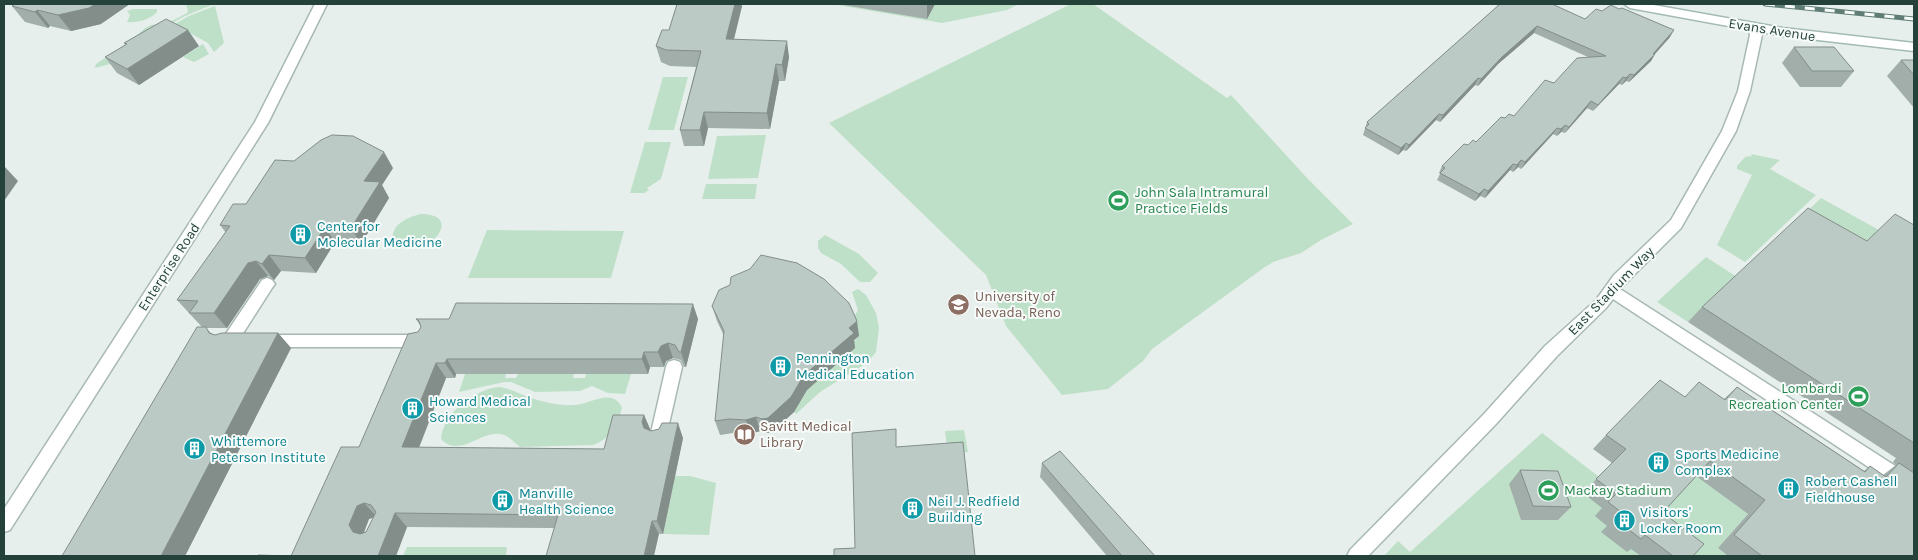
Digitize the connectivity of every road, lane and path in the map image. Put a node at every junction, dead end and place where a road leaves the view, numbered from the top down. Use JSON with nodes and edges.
{"nodes":[{"id":1,"x":321,"y":4,"type":"edge"},
{"id":2,"x":1630,"y":4,"type":"edge"},
{"id":3,"x":1754,"y":28,"type":"junction"},
{"id":4,"x":1914,"y":47,"type":"edge"},
{"id":5,"x":267,"y":284,"type":"dead end"},
{"id":6,"x":1610,"y":290,"type":"junction"},
{"id":7,"x":421,"y":341,"type":"edge"},
{"id":8,"x":674,"y":367,"type":"edge"},
{"id":9,"x":658,"y":437,"type":"edge"},
{"id":10,"x":1914,"y":487,"type":"edge"},
{"id":11,"x":4,"y":524,"type":"edge"},
{"id":12,"x":1356,"y":556,"type":"edge"}],
"edges":[{"from":1,"to":11,"type":"street","name":"Enterprise Road"},
{"from":2,"to":3,"type":"street","name":"Evans Avenue"},
{"from":3,"to":4,"type":"street","name":"Evans Avenue"},
{"from":3,"to":6,"type":"street","name":"East Stadium Way"},
{"from":5,"to":7,"type":"street"},
{"from":6,"to":10,"type":"street"},
{"from":6,"to":12,"type":"street","name":"East Stadium Way"},
{"from":8,"to":9,"type":"street"}]}
